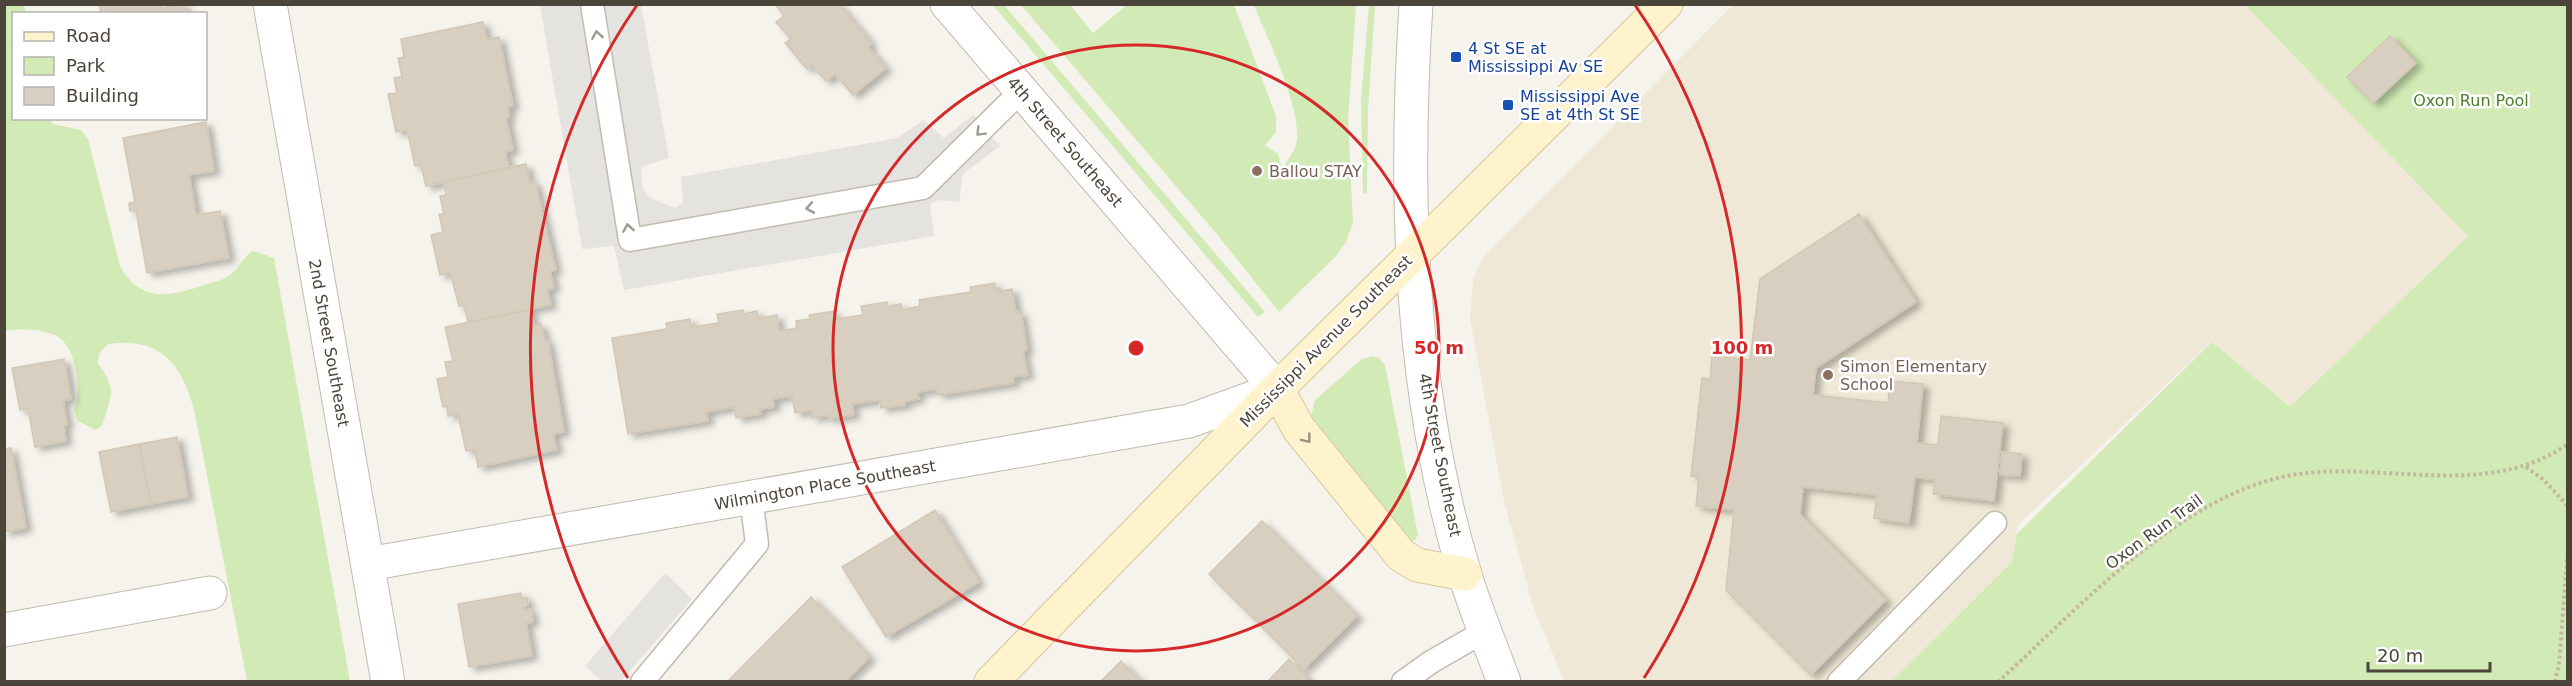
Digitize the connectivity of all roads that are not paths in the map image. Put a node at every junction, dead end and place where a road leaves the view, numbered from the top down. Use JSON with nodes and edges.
{"nodes":[{"id":1,"x":270,"y":4,"type":"edge"},
{"id":2,"x":592,"y":4,"type":"edge"},
{"id":3,"x":947,"y":4,"type":"edge"},
{"id":4,"x":1416,"y":4,"type":"edge"},
{"id":5,"x":1666,"y":4,"type":"edge"},
{"id":6,"x":1021,"y":91,"type":"junction"},
{"id":7,"x":1412,"y":256,"type":"junction"},
{"id":8,"x":1277,"y":389,"type":"junction"},
{"id":9,"x":751,"y":497,"type":"junction"},
{"id":10,"x":1995,"y":523,"type":"dead end"},
{"id":11,"x":368,"y":564,"type":"junction"},
{"id":12,"x":1465,"y":574,"type":"junction"},
{"id":13,"x":210,"y":593,"type":"dead end"},
{"id":14,"x":4,"y":630,"type":"edge"},
{"id":15,"x":1485,"y":632,"type":"junction"},
{"id":16,"x":388,"y":681,"type":"edge"},
{"id":17,"x":642,"y":681,"type":"edge"},
{"id":18,"x":991,"y":681,"type":"edge"},
{"id":19,"x":1403,"y":681,"type":"edge"},
{"id":20,"x":1504,"y":681,"type":"edge"},
{"id":21,"x":1839,"y":681,"type":"edge"}],
"edges":[{"from":1,"to":11,"type":"street","name":"2nd Street Southeast"},
{"from":6,"to":2,"type":"lane","one_way":true},
{"from":3,"to":6,"type":"street","name":"4th Street Southeast"},
{"from":4,"to":7,"type":"street","name":"4th Street Southeast"},
{"from":5,"to":7,"type":"main road","name":"Mississippi Avenue Southeast"},
{"from":6,"to":8,"type":"street","name":"4th Street Southeast"},
{"from":7,"to":8,"type":"main road","name":"Mississippi Avenue Southeast"},
{"from":7,"to":12,"type":"street","name":"4th Street Southeast"},
{"from":8,"to":9,"type":"street","name":"Wilmington Place Southeast"},
{"from":8,"to":12,"type":"main road","one_way":true},
{"from":8,"to":18,"type":"main road","name":"Mississippi Avenue Southeast"},
{"from":9,"to":11,"type":"street","name":"Wilmington Place Southeast"},
{"from":9,"to":17,"type":"lane"},
{"from":10,"to":21,"type":"lane"},
{"from":11,"to":16,"type":"street","name":"2nd Street Southeast"},
{"from":12,"to":15,"type":"street","name":"4th Street Southeast"},
{"from":13,"to":14,"type":"street"},
{"from":15,"to":19,"type":"lane"},
{"from":15,"to":20,"type":"street","name":"4th Street Southeast"}]}
